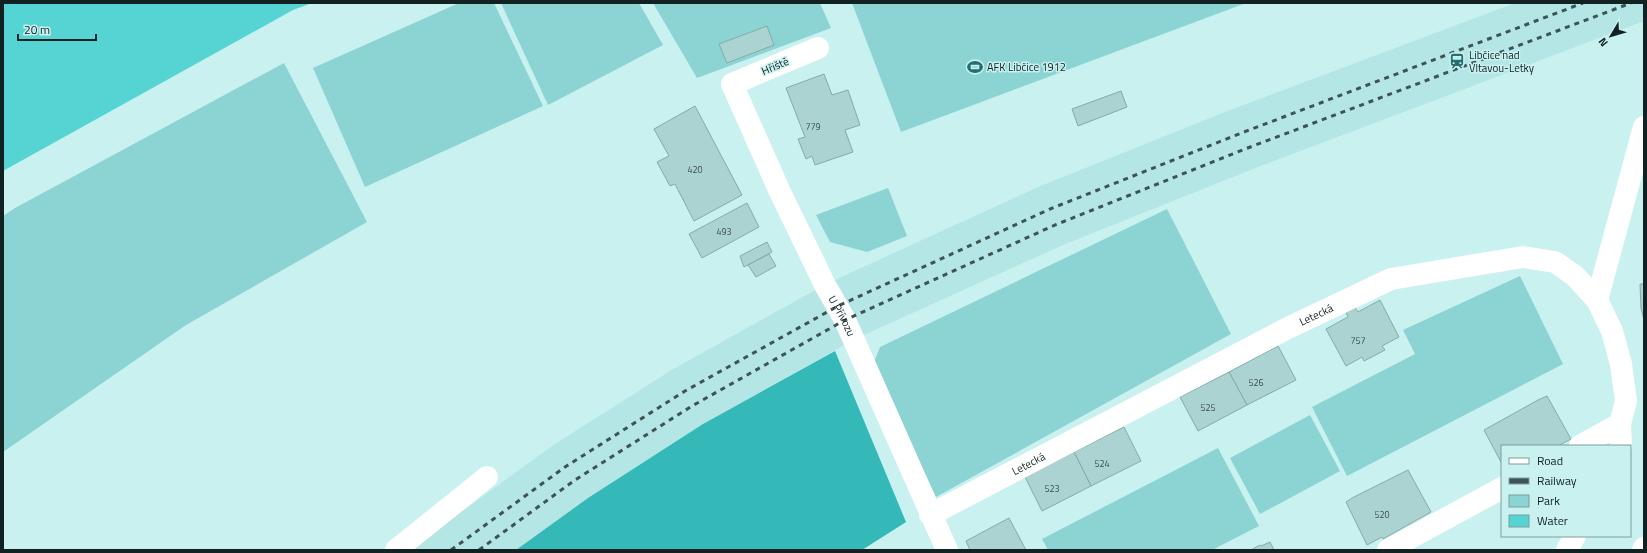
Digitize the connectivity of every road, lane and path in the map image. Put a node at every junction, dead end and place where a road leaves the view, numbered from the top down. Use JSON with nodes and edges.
{"nodes":[{"id":1,"x":818,"y":48,"type":"dead end"},
{"id":2,"x":732,"y":84,"type":"joint"},
{"id":3,"x":1644,"y":127,"type":"edge"},
{"id":4,"x":1597,"y":300,"type":"junction"},
{"id":5,"x":1620,"y":424,"type":"junction"},
{"id":6,"x":1582,"y":445,"type":"edge"},
{"id":7,"x":1621,"y":445,"type":"edge"},
{"id":8,"x":487,"y":477,"type":"dead end"},
{"id":9,"x":1501,"y":489,"type":"edge"},
{"id":10,"x":930,"y":515,"type":"junction"},
{"id":11,"x":1574,"y":537,"type":"edge"},
{"id":12,"x":396,"y":550,"type":"edge"},
{"id":13,"x":947,"y":550,"type":"edge"},
{"id":14,"x":1388,"y":550,"type":"edge"},
{"id":15,"x":1567,"y":550,"type":"edge"}],
"edges":[{"from":1,"to":2,"type":"street","name":"Hřiště"},
{"from":2,"to":10,"type":"street","name":"U Přívozu"},
{"from":3,"to":4,"type":"street"},
{"from":4,"to":5,"type":"street","name":"Letecká"},
{"from":4,"to":10,"type":"street","name":"Letecká"},
{"from":5,"to":6,"type":"street"},
{"from":5,"to":7,"type":"street","name":"Letecká"},
{"from":8,"to":12,"type":"street"},
{"from":9,"to":14,"type":"street"},
{"from":10,"to":13,"type":"street","name":"U Přívozu"},
{"from":11,"to":15,"type":"street"}]}
